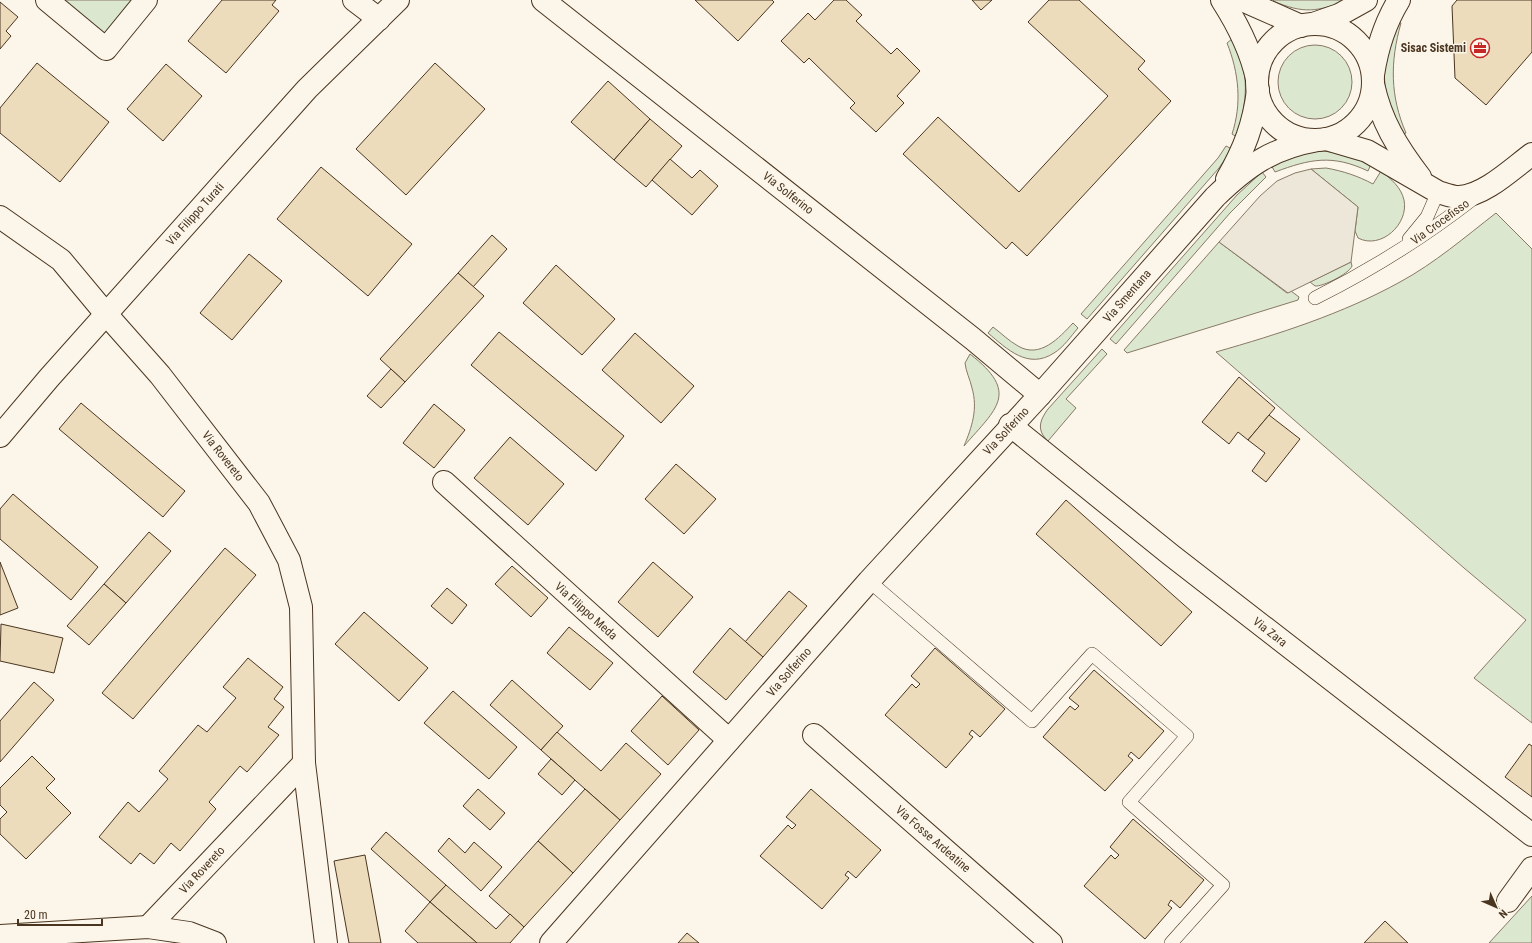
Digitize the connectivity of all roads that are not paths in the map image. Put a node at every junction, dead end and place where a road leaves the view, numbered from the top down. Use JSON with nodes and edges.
{"nodes":[{"id":1,"x":46,"y":0,"type":"edge"},
{"id":2,"x":146,"y":0,"type":"edge"},
{"id":3,"x":354,"y":0,"type":"edge"},
{"id":4,"x":398,"y":0,"type":"edge"},
{"id":5,"x":543,"y":0,"type":"edge"},
{"id":6,"x":1222,"y":0,"type":"edge"},
{"id":7,"x":1242,"y":0,"type":"edge"},
{"id":8,"x":1366,"y":0,"type":"edge"},
{"id":9,"x":1399,"y":0,"type":"edge"},
{"id":10,"x":379,"y":20,"type":"junction"},
{"id":11,"x":1304,"y":26,"type":"junction"},
{"id":12,"x":1373,"y":80,"type":"junction"},
{"id":13,"x":1258,"y":85,"type":"junction"},
{"id":14,"x":1322,"y":140,"type":"junction"},
{"id":15,"x":1532,"y":154,"type":"edge"},
{"id":16,"x":1490,"y":185,"type":"junction"},
{"id":17,"x":1432,"y":188,"type":"junction"},
{"id":18,"x":1215,"y":197,"type":"junction"},
{"id":19,"x":0,"y":217,"type":"edge"},
{"id":20,"x":1389,"y":257,"type":"junction"},
{"id":21,"x":1315,"y":298,"type":"dead end"},
{"id":22,"x":106,"y":314,"type":"junction"},
{"id":23,"x":1040,"y":395,"type":"junction"},
{"id":24,"x":1010,"y":425,"type":"junction"},
{"id":25,"x":0,"y":436,"type":"edge"},
{"id":26,"x":444,"y":482,"type":"dead end"},
{"id":27,"x":869,"y":581,"type":"junction"},
{"id":28,"x":814,"y":735,"type":"dead end"},
{"id":29,"x":729,"y":740,"type":"junction"},
{"id":30,"x":304,"y":763,"type":"junction"},
{"id":31,"x":1532,"y":835,"type":"edge"},
{"id":32,"x":1532,"y":868,"type":"edge"},
{"id":33,"x":1508,"y":901,"type":"dead end"},
{"id":34,"x":148,"y":927,"type":"junction"},
{"id":35,"x":0,"y":936,"type":"edge"},
{"id":36,"x":215,"y":943,"type":"edge"},
{"id":37,"x":326,"y":943,"type":"edge"},
{"id":38,"x":551,"y":943,"type":"edge"},
{"id":39,"x":1051,"y":943,"type":"edge"},
{"id":40,"x":1171,"y":943,"type":"edge"}],
"edges":[{"from":1,"to":2,"type":"street"},
{"from":3,"to":10,"type":"street"},
{"from":4,"to":10,"type":"street","name":"Via Filippo Turati"},
{"from":5,"to":23,"type":"street","name":"Via Solferino"},
{"from":6,"to":13,"type":"street"},
{"from":7,"to":11,"type":"street"},
{"from":8,"to":11,"type":"street"},
{"from":9,"to":12,"type":"street"},
{"from":10,"to":22,"type":"street","name":"Via Filippo Turati"},
{"from":11,"to":12,"type":"street"},
{"from":11,"to":13,"type":"street"},
{"from":12,"to":14,"type":"street"},
{"from":12,"to":17,"type":"street"},
{"from":13,"to":14,"type":"street"},
{"from":13,"to":18,"type":"street","name":"Via Smentana"},
{"from":14,"to":17,"type":"street","name":"Via Crocefisso"},
{"from":14,"to":18,"type":"street","name":"Via Smentana"},
{"from":15,"to":16,"type":"street","name":"Via Crocefisso"},
{"from":16,"to":17,"type":"street","name":"Via Crocefisso"},
{"from":16,"to":20,"type":"lane","name":"Via Crocefisso"},
{"from":17,"to":20,"type":"lane","name":"Via Crocefisso"},
{"from":18,"to":23,"type":"street","name":"Via Smentana"},
{"from":19,"to":22,"type":"street","name":"Via Rovereto"},
{"from":20,"to":21,"type":"lane","name":"Via Crocefisso"},
{"from":22,"to":25,"type":"street","name":"Via Filippo Turati"},
{"from":22,"to":30,"type":"street","name":"Via Rovereto"},
{"from":23,"to":24,"type":"street","name":"Via Solferino"},
{"from":24,"to":27,"type":"street","name":"Via Solferino"},
{"from":24,"to":31,"type":"street","name":"Via Zara"},
{"from":26,"to":29,"type":"street","name":"Via Filippo Meda"},
{"from":27,"to":29,"type":"street","name":"Via Solferino"},
{"from":27,"to":40,"type":"lane"},
{"from":28,"to":39,"type":"street","name":"Via Fosse Ardeatine"},
{"from":29,"to":38,"type":"street","name":"Via Solferino"},
{"from":30,"to":34,"type":"street","name":"Via Rovereto"},
{"from":30,"to":37,"type":"street","name":"Via Rovereto"},
{"from":32,"to":33,"type":"street"},
{"from":34,"to":35,"type":"street"},
{"from":34,"to":36,"type":"street"}]}
